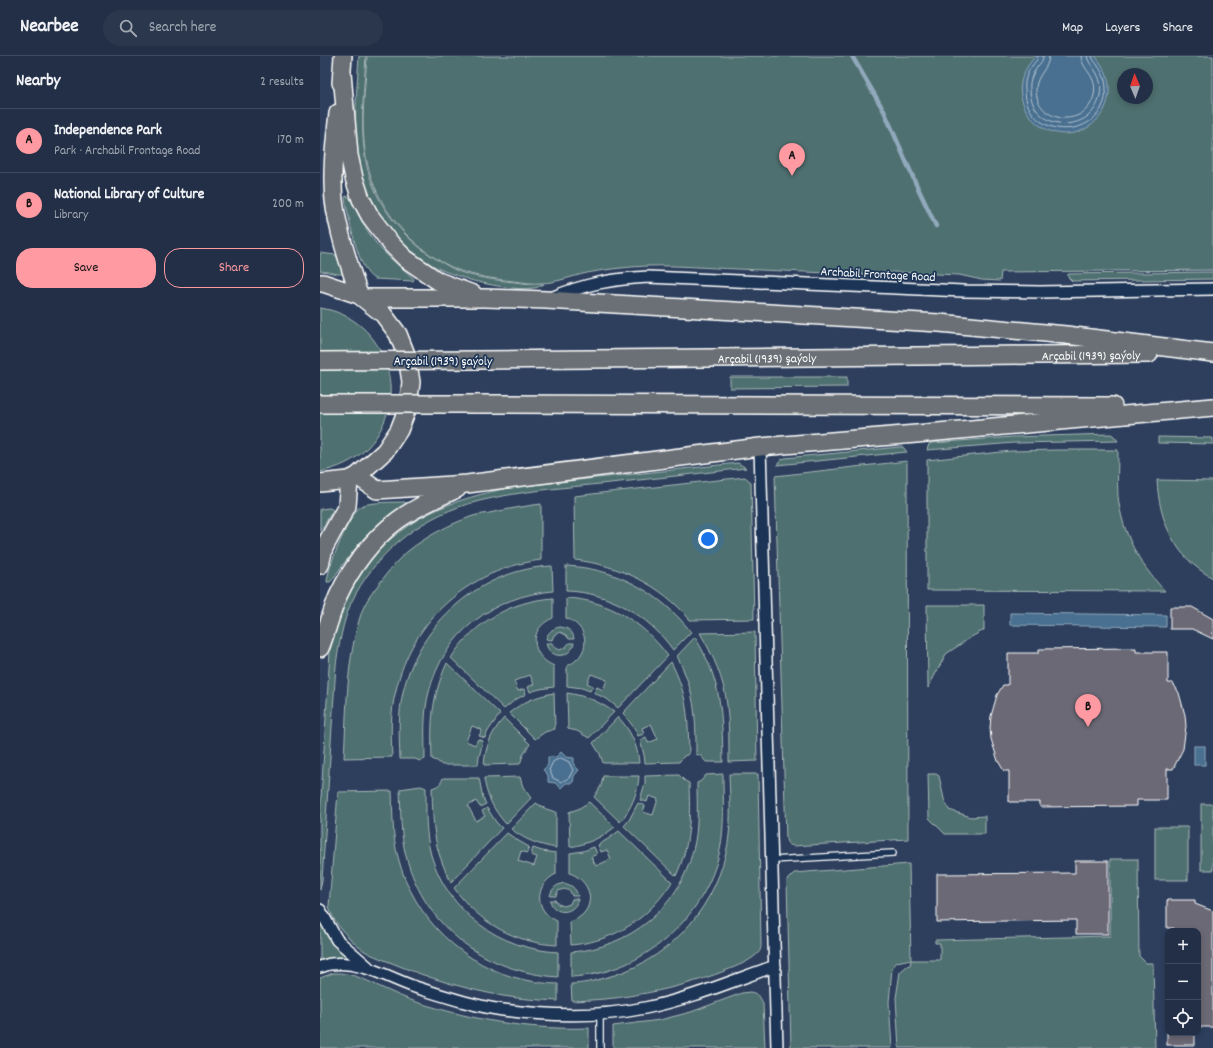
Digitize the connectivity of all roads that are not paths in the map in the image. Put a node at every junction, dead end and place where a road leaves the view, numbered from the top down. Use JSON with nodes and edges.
{"nodes":[{"id":1,"x":342,"y":64,"type":"edge"},
{"id":2,"x":320,"y":283,"type":"edge"},
{"id":3,"x":1213,"y":289,"type":"edge"},
{"id":4,"x":361,"y":297,"type":"junction"},
{"id":5,"x":485,"y":298,"type":"junction"},
{"id":6,"x":546,"y":300,"type":"junction"},
{"id":7,"x":1213,"y":354,"type":"edge"},
{"id":8,"x":320,"y":361,"type":"edge"},
{"id":9,"x":320,"y":404,"type":"edge"},
{"id":10,"x":1213,"y":407,"type":"edge"},
{"id":11,"x":760,"y":447,"type":"junction"},
{"id":12,"x":353,"y":478,"type":"junction"},
{"id":13,"x":320,"y":483,"type":"edge"},
{"id":14,"x":467,"y":484,"type":"junction"},
{"id":15,"x":320,"y":565,"type":"edge"},
{"id":16,"x":320,"y":648,"type":"edge"},
{"id":17,"x":893,"y":853,"type":"dead end"},
{"id":18,"x":772,"y":860,"type":"junction"},
{"id":19,"x":320,"y":910,"type":"edge"},
{"id":20,"x":775,"y":966,"type":"junction"},
{"id":21,"x":320,"y":967,"type":"edge"},
{"id":22,"x":372,"y":970,"type":"junction"},
{"id":23,"x":600,"y":1013,"type":"junction"},
{"id":24,"x":600,"y":1048,"type":"edge"},
{"id":25,"x":777,"y":1048,"type":"edge"}],
"edges":[{"from":1,"to":4,"type":"main road"},
{"from":1,"to":5,"type":"main road"},
{"from":2,"to":4,"type":"main road"},
{"from":3,"to":6,"type":"street","name":"Archabil Frontage Road"},
{"from":4,"to":5,"type":"main road"},
{"from":4,"to":12,"type":"main road"},
{"from":5,"to":6,"type":"main road"},
{"from":6,"to":7,"type":"main road"},
{"from":7,"to":8,"type":"main road","name":"Arçabil (1939) şaýoly","bridge":true},
{"from":9,"to":10,"type":"main road","bridge":true},
{"from":10,"to":11,"type":"main road"},
{"from":11,"to":14,"type":"main road"},
{"from":11,"to":18,"type":"street"},
{"from":12,"to":13,"type":"main road"},
{"from":12,"to":14,"type":"main road"},
{"from":12,"to":15,"type":"main road"},
{"from":14,"to":16,"type":"main road"},
{"from":17,"to":18,"type":"lane"},
{"from":18,"to":20,"type":"street"},
{"from":19,"to":22,"type":"street"},
{"from":20,"to":23,"type":"street"},
{"from":20,"to":25,"type":"street"},
{"from":21,"to":22,"type":"street"},
{"from":22,"to":23,"type":"street"},
{"from":23,"to":24,"type":"lane"}]}
